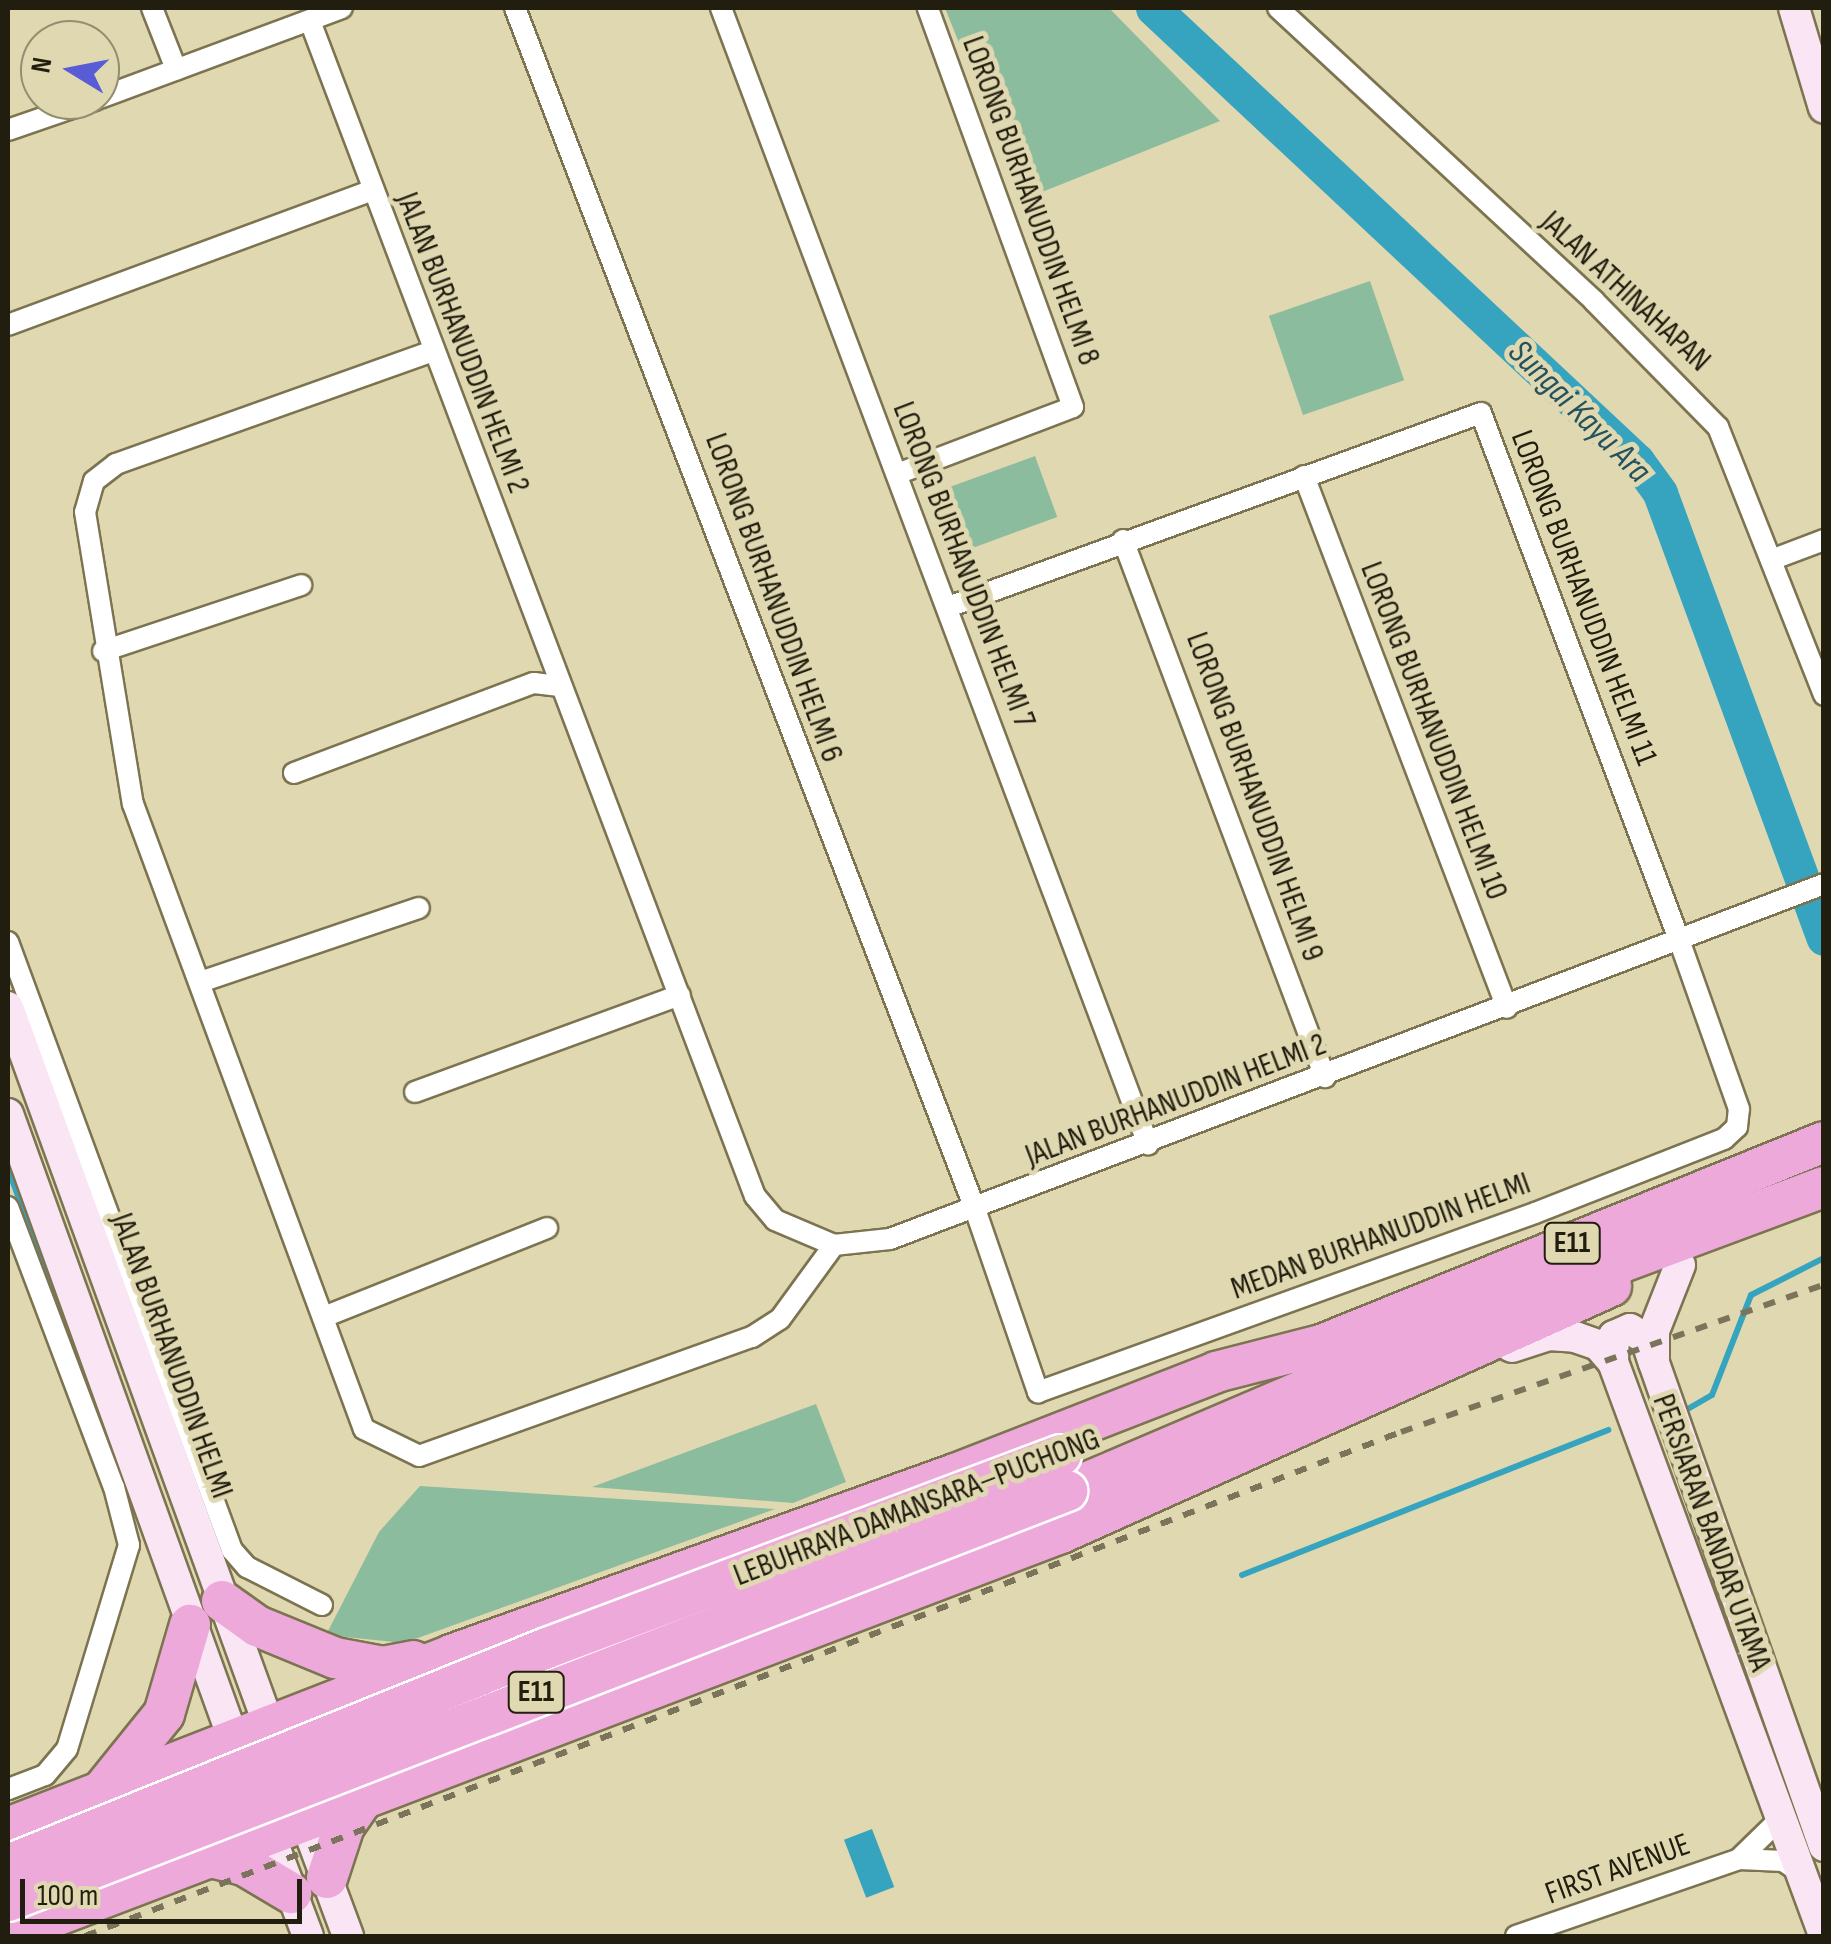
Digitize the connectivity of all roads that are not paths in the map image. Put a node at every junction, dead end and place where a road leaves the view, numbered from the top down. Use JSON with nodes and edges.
{"nodes":[{"id":1,"x":152,"y":8,"type":"edge"},
{"id":2,"x":342,"y":8,"type":"edge"},
{"id":3,"x":515,"y":8,"type":"edge"},
{"id":4,"x":721,"y":8,"type":"edge"},
{"id":5,"x":928,"y":8,"type":"edge"},
{"id":6,"x":1278,"y":8,"type":"edge"},
{"id":7,"x":1794,"y":8,"type":"edge"},
{"id":8,"x":310,"y":21,"type":"junction"},
{"id":9,"x":176,"y":68,"type":"junction"},
{"id":10,"x":120,"y":90,"type":"edge"},
{"id":11,"x":1824,"y":108,"type":"edge"},
{"id":12,"x":37,"y":120,"type":"edge"},
{"id":13,"x":8,"y":130,"type":"edge"},
{"id":14,"x":372,"y":190,"type":"junction"},
{"id":15,"x":8,"y":326,"type":"edge"},
{"id":16,"x":433,"y":351,"type":"junction"},
{"id":17,"x":898,"y":474,"type":"junction"},
{"id":18,"x":1304,"y":476,"type":"junction"},
{"id":19,"x":1124,"y":540,"type":"junction"},
{"id":20,"x":1824,"y":540,"type":"edge"},
{"id":21,"x":1771,"y":560,"type":"junction"},
{"id":22,"x":301,"y":586,"type":"dead end"},
{"id":23,"x":948,"y":607,"type":"junction"},
{"id":24,"x":103,"y":651,"type":"junction"},
{"id":25,"x":560,"y":686,"type":"junction"},
{"id":26,"x":1824,"y":695,"type":"edge"},
{"id":27,"x":294,"y":773,"type":"dead end"},
{"id":28,"x":1824,"y":884,"type":"edge"},
{"id":29,"x":418,"y":908,"type":"dead end"},
{"id":30,"x":8,"y":942,"type":"edge"},
{"id":31,"x":1680,"y":942,"type":"junction"},
{"id":32,"x":200,"y":982,"type":"junction"},
{"id":33,"x":680,"y":995,"type":"junction"},
{"id":34,"x":8,"y":1007,"type":"edge"},
{"id":35,"x":1506,"y":1008,"type":"junction"},
{"id":36,"x":1324,"y":1077,"type":"junction"},
{"id":37,"x":415,"y":1092,"type":"dead end"},
{"id":38,"x":8,"y":1114,"type":"edge"},
{"id":39,"x":1824,"y":1142,"type":"edge"},
{"id":40,"x":1148,"y":1144,"type":"junction"},
{"id":41,"x":1824,"y":1187,"type":"edge"},
{"id":42,"x":8,"y":1207,"type":"edge"},
{"id":43,"x":975,"y":1210,"type":"junction"},
{"id":44,"x":1824,"y":1216,"type":"edge"},
{"id":45,"x":547,"y":1228,"type":"dead end"},
{"id":46,"x":834,"y":1245,"type":"junction"},
{"id":47,"x":1680,"y":1265,"type":"junction"},
{"id":48,"x":1611,"y":1286,"type":"junction"},
{"id":49,"x":326,"y":1316,"type":"junction"},
{"id":50,"x":1446,"y":1329,"type":"junction"},
{"id":51,"x":1321,"y":1345,"type":"junction"},
{"id":52,"x":1613,"y":1362,"type":"junction"},
{"id":53,"x":1654,"y":1363,"type":"junction"},
{"id":54,"x":1407,"y":1381,"type":"junction"},
{"id":55,"x":1064,"y":1473,"type":"junction"},
{"id":56,"x":1722,"y":1558,"type":"junction"},
{"id":57,"x":1688,"y":1571,"type":"junction"},
{"id":58,"x":222,"y":1601,"type":"junction"},
{"id":59,"x":322,"y":1604,"type":"dead end"},
{"id":60,"x":190,"y":1624,"type":"junction"},
{"id":61,"x":451,"y":1654,"type":"junction"},
{"id":62,"x":330,"y":1703,"type":"junction"},
{"id":63,"x":252,"y":1734,"type":"junction"},
{"id":64,"x":502,"y":1746,"type":"junction"},
{"id":65,"x":162,"y":1770,"type":"junction"},
{"id":66,"x":8,"y":1789,"type":"edge"},
{"id":67,"x":102,"y":1790,"type":"junction"},
{"id":68,"x":366,"y":1795,"type":"junction"},
{"id":69,"x":1778,"y":1820,"type":"junction"},
{"id":70,"x":286,"y":1826,"type":"junction"},
{"id":71,"x":8,"y":1828,"type":"edge"},
{"id":72,"x":1824,"y":1846,"type":"edge"},
{"id":73,"x":202,"y":1859,"type":"junction"},
{"id":74,"x":1740,"y":1859,"type":"junction"},
{"id":75,"x":8,"y":1865,"type":"edge"},
{"id":76,"x":1798,"y":1871,"type":"junction"},
{"id":77,"x":309,"y":1886,"type":"junction"},
{"id":78,"x":8,"y":1902,"type":"edge"},
{"id":79,"x":8,"y":1934,"type":"edge"},
{"id":80,"x":1824,"y":1935,"type":"edge"},
{"id":81,"x":308,"y":1936,"type":"edge"},
{"id":82,"x":348,"y":1936,"type":"edge"},
{"id":83,"x":1516,"y":1936,"type":"edge"}],
"edges":[{"from":1,"to":9,"type":"street"},
{"from":2,"to":8,"type":"street"},
{"from":3,"to":43,"type":"street","name":"LORONG BURHANUDDIN HELMI 6"},
{"from":4,"to":17,"type":"street","name":"LORONG BURHANUDDIN HELMI 7"},
{"from":5,"to":17,"type":"street","name":"LORONG BURHANUDDIN HELMI 8"},
{"from":6,"to":21,"type":"street","name":"JALAN ATHINAHAPAN"},
{"from":7,"to":11,"type":"main road"},
{"from":8,"to":9,"type":"street"},
{"from":8,"to":14,"type":"street","name":"JALAN BURHANUDDIN HELMI 2"},
{"from":9,"to":10,"type":"street"},
{"from":12,"to":13,"type":"street"},
{"from":14,"to":15,"type":"street"},
{"from":14,"to":16,"type":"street","name":"JALAN BURHANUDDIN HELMI 2"},
{"from":16,"to":24,"type":"street"},
{"from":16,"to":25,"type":"street","name":"JALAN BURHANUDDIN HELMI 2"},
{"from":17,"to":23,"type":"street","name":"LORONG BURHANUDDIN HELMI 7"},
{"from":18,"to":19,"type":"street","name":"LORONG BURHANUDDIN HELMI 11"},
{"from":18,"to":31,"type":"street","name":"LORONG BURHANUDDIN HELMI 11"},
{"from":18,"to":35,"type":"street","name":"LORONG BURHANUDDIN HELMI 10"},
{"from":19,"to":23,"type":"street","name":"LORONG BURHANUDDIN HELMI 11"},
{"from":19,"to":36,"type":"street","name":"LORONG BURHANUDDIN HELMI 9"},
{"from":20,"to":21,"type":"street"},
{"from":21,"to":26,"type":"street","name":"JALAN ATHINAHAPAN"},
{"from":22,"to":24,"type":"street"},
{"from":23,"to":40,"type":"street","name":"LORONG BURHANUDDIN HELMI 7"},
{"from":24,"to":32,"type":"street"},
{"from":25,"to":27,"type":"street"},
{"from":25,"to":33,"type":"street","name":"JALAN BURHANUDDIN HELMI 2"},
{"from":28,"to":31,"type":"street","name":"JALAN BURHANUDDIN HELMI 2"},
{"from":29,"to":32,"type":"street"},
{"from":30,"to":59,"type":"street","name":"JALAN BURHANUDDIN HELMI"},
{"from":31,"to":35,"type":"street","name":"JALAN BURHANUDDIN HELMI 2"},
{"from":31,"to":43,"type":"street","name":"MEDAN BURHANUDDIN HELMI"},
{"from":32,"to":49,"type":"street"},
{"from":33,"to":37,"type":"street"},
{"from":33,"to":46,"type":"street","name":"JALAN BURHANUDDIN HELMI 2"},
{"from":34,"to":58,"type":"main road","name":"JALAN BURHANUDDIN HELMI"},
{"from":35,"to":36,"type":"street","name":"JALAN BURHANUDDIN HELMI 2"},
{"from":36,"to":40,"type":"street","name":"JALAN BURHANUDDIN HELMI 2"},
{"from":38,"to":60,"type":"main road"},
{"from":39,"to":51,"type":"highway","name":"LEBUHRAYA DAMANSARA–PUCHONG","number":"E11"},
{"from":40,"to":43,"type":"street","name":"JALAN BURHANUDDIN HELMI 2"},
{"from":41,"to":50,"type":"highway","name":"LEBUHRAYA DAMANSARA–PUCHONG","number":"E11"},
{"from":42,"to":66,"type":"street"},
{"from":43,"to":46,"type":"street","name":"JALAN BURHANUDDIN HELMI 2"},
{"from":44,"to":47,"type":"highway"},
{"from":45,"to":49,"type":"street"},
{"from":46,"to":49,"type":"street"},
{"from":47,"to":48,"type":"highway"},
{"from":47,"to":53,"type":"main road","name":"PERSIARAN BANDAR UTAMA"},
{"from":48,"to":50,"type":"highway"},
{"from":48,"to":54,"type":"highway"},
{"from":50,"to":55,"type":"highway","name":"LEBUHRAYA DAMANSARA–PUCHONG","number":"E11"},
{"from":51,"to":55,"type":"highway","name":"LEBUHRAYA DAMANSARA–PUCHONG","number":"E11"},
{"from":51,"to":61,"type":"highway"},
{"from":52,"to":53,"type":"main road"},
{"from":52,"to":54,"type":"main road"},
{"from":52,"to":57,"type":"main road","name":"PERSIARAN BANDAR UTAMA"},
{"from":53,"to":56,"type":"main road","name":"PERSIARAN BANDAR UTAMA"},
{"from":54,"to":64,"type":"highway"},
{"from":55,"to":75,"type":"highway","name":"LEBUHRAYA DAMANSARA–PUCHONG","number":"E11","bridge":true},
{"from":55,"to":78,"type":"highway","name":"LEBUHRAYA DAMANSARA–PUCHONG","number":"E11","bridge":true},
{"from":56,"to":57,"type":"main road"},
{"from":56,"to":72,"type":"main road","name":"PERSIARAN BANDAR UTAMA"},
{"from":57,"to":69,"type":"main road","name":"PERSIARAN BANDAR UTAMA"},
{"from":58,"to":61,"type":"highway"},
{"from":58,"to":63,"type":"main road","name":"JALAN BURHANUDDIN HELMI"},
{"from":60,"to":63,"type":"main road"},
{"from":60,"to":67,"type":"highway"},
{"from":61,"to":62,"type":"highway"},
{"from":62,"to":63,"type":"highway"},
{"from":62,"to":64,"type":"highway"},
{"from":63,"to":65,"type":"highway"},
{"from":63,"to":70,"type":"main road"},
{"from":64,"to":68,"type":"highway"},
{"from":65,"to":67,"type":"highway"},
{"from":65,"to":73,"type":"highway"},
{"from":67,"to":71,"type":"highway"},
{"from":68,"to":70,"type":"highway"},
{"from":68,"to":77,"type":"highway"},
{"from":69,"to":74,"type":"street","name":"FIRST AVENUE"},
{"from":69,"to":76,"type":"main road","name":"PERSIARAN BANDAR UTAMA"},
{"from":70,"to":73,"type":"highway"},
{"from":70,"to":77,"type":"main road"},
{"from":73,"to":77,"type":"highway"},
{"from":73,"to":79,"type":"highway"},
{"from":74,"to":76,"type":"street","name":"FIRST AVENUE"},
{"from":74,"to":83,"type":"street","name":"FIRST AVENUE"},
{"from":76,"to":80,"type":"main road","name":"PERSIARAN BANDAR UTAMA"},
{"from":77,"to":81,"type":"main road"},
{"from":77,"to":82,"type":"main road"}]}
